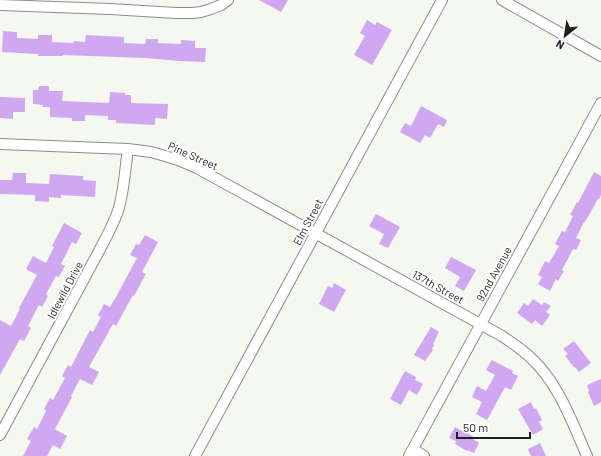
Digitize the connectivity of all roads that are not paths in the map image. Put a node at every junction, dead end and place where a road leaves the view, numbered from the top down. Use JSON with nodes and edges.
{"nodes":[{"id":1,"x":228,"y":0,"type":"edge"},
{"id":2,"x":442,"y":0,"type":"edge"},
{"id":3,"x":502,"y":0,"type":"edge"},
{"id":4,"x":0,"y":5,"type":"edge"},
{"id":5,"x":110,"y":5,"type":"edge"},
{"id":6,"x":601,"y":56,"type":"edge"},
{"id":7,"x":601,"y":103,"type":"edge"},
{"id":8,"x":0,"y":144,"type":"edge"},
{"id":9,"x":128,"y":149,"type":"junction"},
{"id":10,"x":316,"y":233,"type":"junction"},
{"id":11,"x":480,"y":324,"type":"junction"},
{"id":12,"x":0,"y":435,"type":"edge"},
{"id":13,"x":411,"y":453,"type":"edge"},
{"id":14,"x":195,"y":456,"type":"edge"},
{"id":15,"x":424,"y":456,"type":"edge"},
{"id":16,"x":587,"y":456,"type":"edge"}],
"edges":[{"from":1,"to":5,"type":"street"},
{"from":2,"to":10,"type":"street","name":"Elm Street"},
{"from":3,"to":6,"type":"street"},
{"from":4,"to":5,"type":"street"},
{"from":7,"to":11,"type":"street","name":"92nd Avenue"},
{"from":8,"to":9,"type":"street","name":"Pine Street"},
{"from":9,"to":10,"type":"street","name":"Pine Street"},
{"from":9,"to":12,"type":"street","name":"Idlewild Drive"},
{"from":10,"to":11,"type":"street","name":"137th Street"},
{"from":10,"to":14,"type":"street","name":"Elm Street"},
{"from":11,"to":13,"type":"street","name":"92nd Avenue"},
{"from":11,"to":16,"type":"street","name":"137th Street"},
{"from":13,"to":15,"type":"street"}]}
